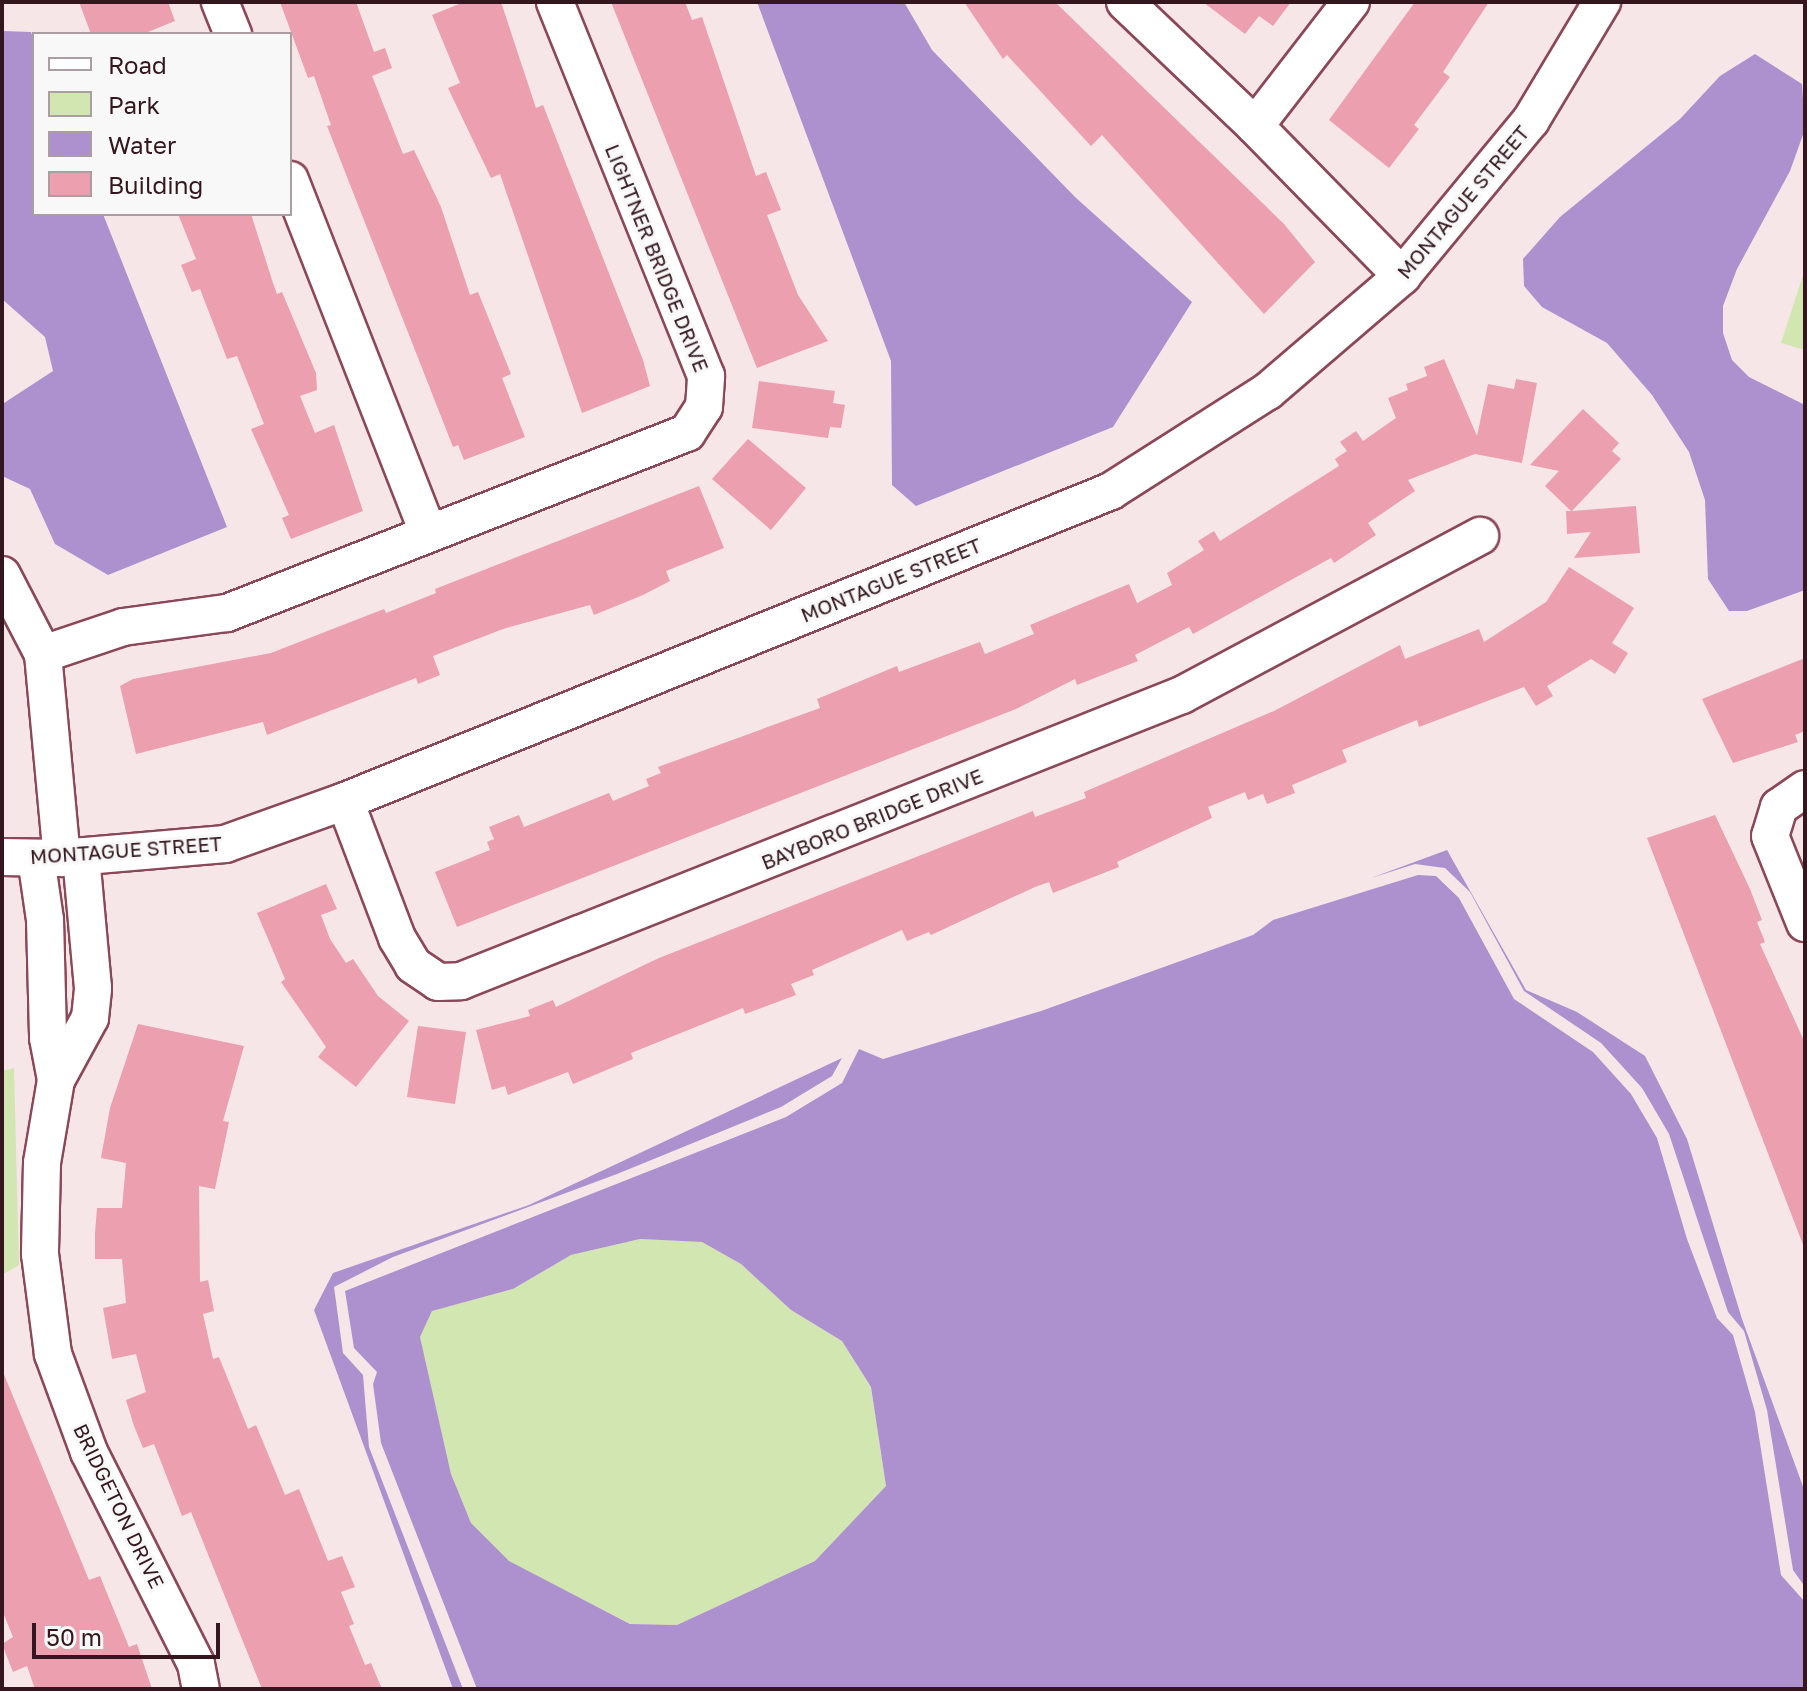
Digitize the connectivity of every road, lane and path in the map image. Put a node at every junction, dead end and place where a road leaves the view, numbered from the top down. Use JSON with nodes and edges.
{"nodes":[{"id":1,"x":220,"y":2,"type":"edge"},
{"id":2,"x":555,"y":2,"type":"edge"},
{"id":3,"x":1125,"y":2,"type":"edge"},
{"id":4,"x":1351,"y":2,"type":"edge"},
{"id":5,"x":1602,"y":2,"type":"edge"},
{"id":6,"x":232,"y":32,"type":"edge"},
{"id":7,"x":1255,"y":126,"type":"junction"},
{"id":8,"x":292,"y":185,"type":"edge"},
{"id":9,"x":1402,"y":276,"type":"junction"},
{"id":10,"x":428,"y":532,"type":"junction"},
{"id":11,"x":1480,"y":536,"type":"dead end"},
{"id":12,"x":2,"y":575,"type":"edge"},
{"id":13,"x":43,"y":654,"type":"junction"},
{"id":14,"x":1805,"y":789,"type":"edge"},
{"id":15,"x":345,"y":801,"type":"junction"},
{"id":16,"x":45,"y":857,"type":"edge"},
{"id":17,"x":1805,"y":923,"type":"edge"},
{"id":18,"x":90,"y":963,"type":"junction"},
{"id":19,"x":46,"y":967,"type":"junction"},
{"id":20,"x":56,"y":1080,"type":"junction"},
{"id":21,"x":201,"y":1689,"type":"edge"}],
"edges":[{"from":1,"to":6,"type":"street"},
{"from":2,"to":10,"type":"street","name":"LIGHTNER BRIDGE DRIVE"},
{"from":3,"to":7,"type":"street"},
{"from":4,"to":7,"type":"street"},
{"from":5,"to":9,"type":"street","name":"MONTAGUE STREET"},
{"from":7,"to":9,"type":"street"},
{"from":8,"to":10,"type":"street"},
{"from":9,"to":15,"type":"street","name":"MONTAGUE STREET"},
{"from":10,"to":13,"type":"street","name":"LIGHTNER BRIDGE DRIVE"},
{"from":11,"to":15,"type":"street","name":"BAYBORO BRIDGE DRIVE"},
{"from":12,"to":13,"type":"street","name":"BRIDGETON DRIVE"},
{"from":13,"to":16,"type":"street","name":"BRIDGETON DRIVE"},
{"from":14,"to":17,"type":"street"},
{"from":15,"to":16,"type":"street","name":"MONTAGUE STREET"},
{"from":16,"to":18,"type":"street","name":"BRIDGETON DRIVE"},
{"from":16,"to":19,"type":"street","name":"BRIDGETON DRIVE"},
{"from":18,"to":19,"type":"street"},
{"from":18,"to":20,"type":"street","name":"BRIDGETON DRIVE"},
{"from":19,"to":20,"type":"street","name":"BRIDGETON DRIVE"},
{"from":20,"to":21,"type":"street","name":"BRIDGETON DRIVE"}]}
